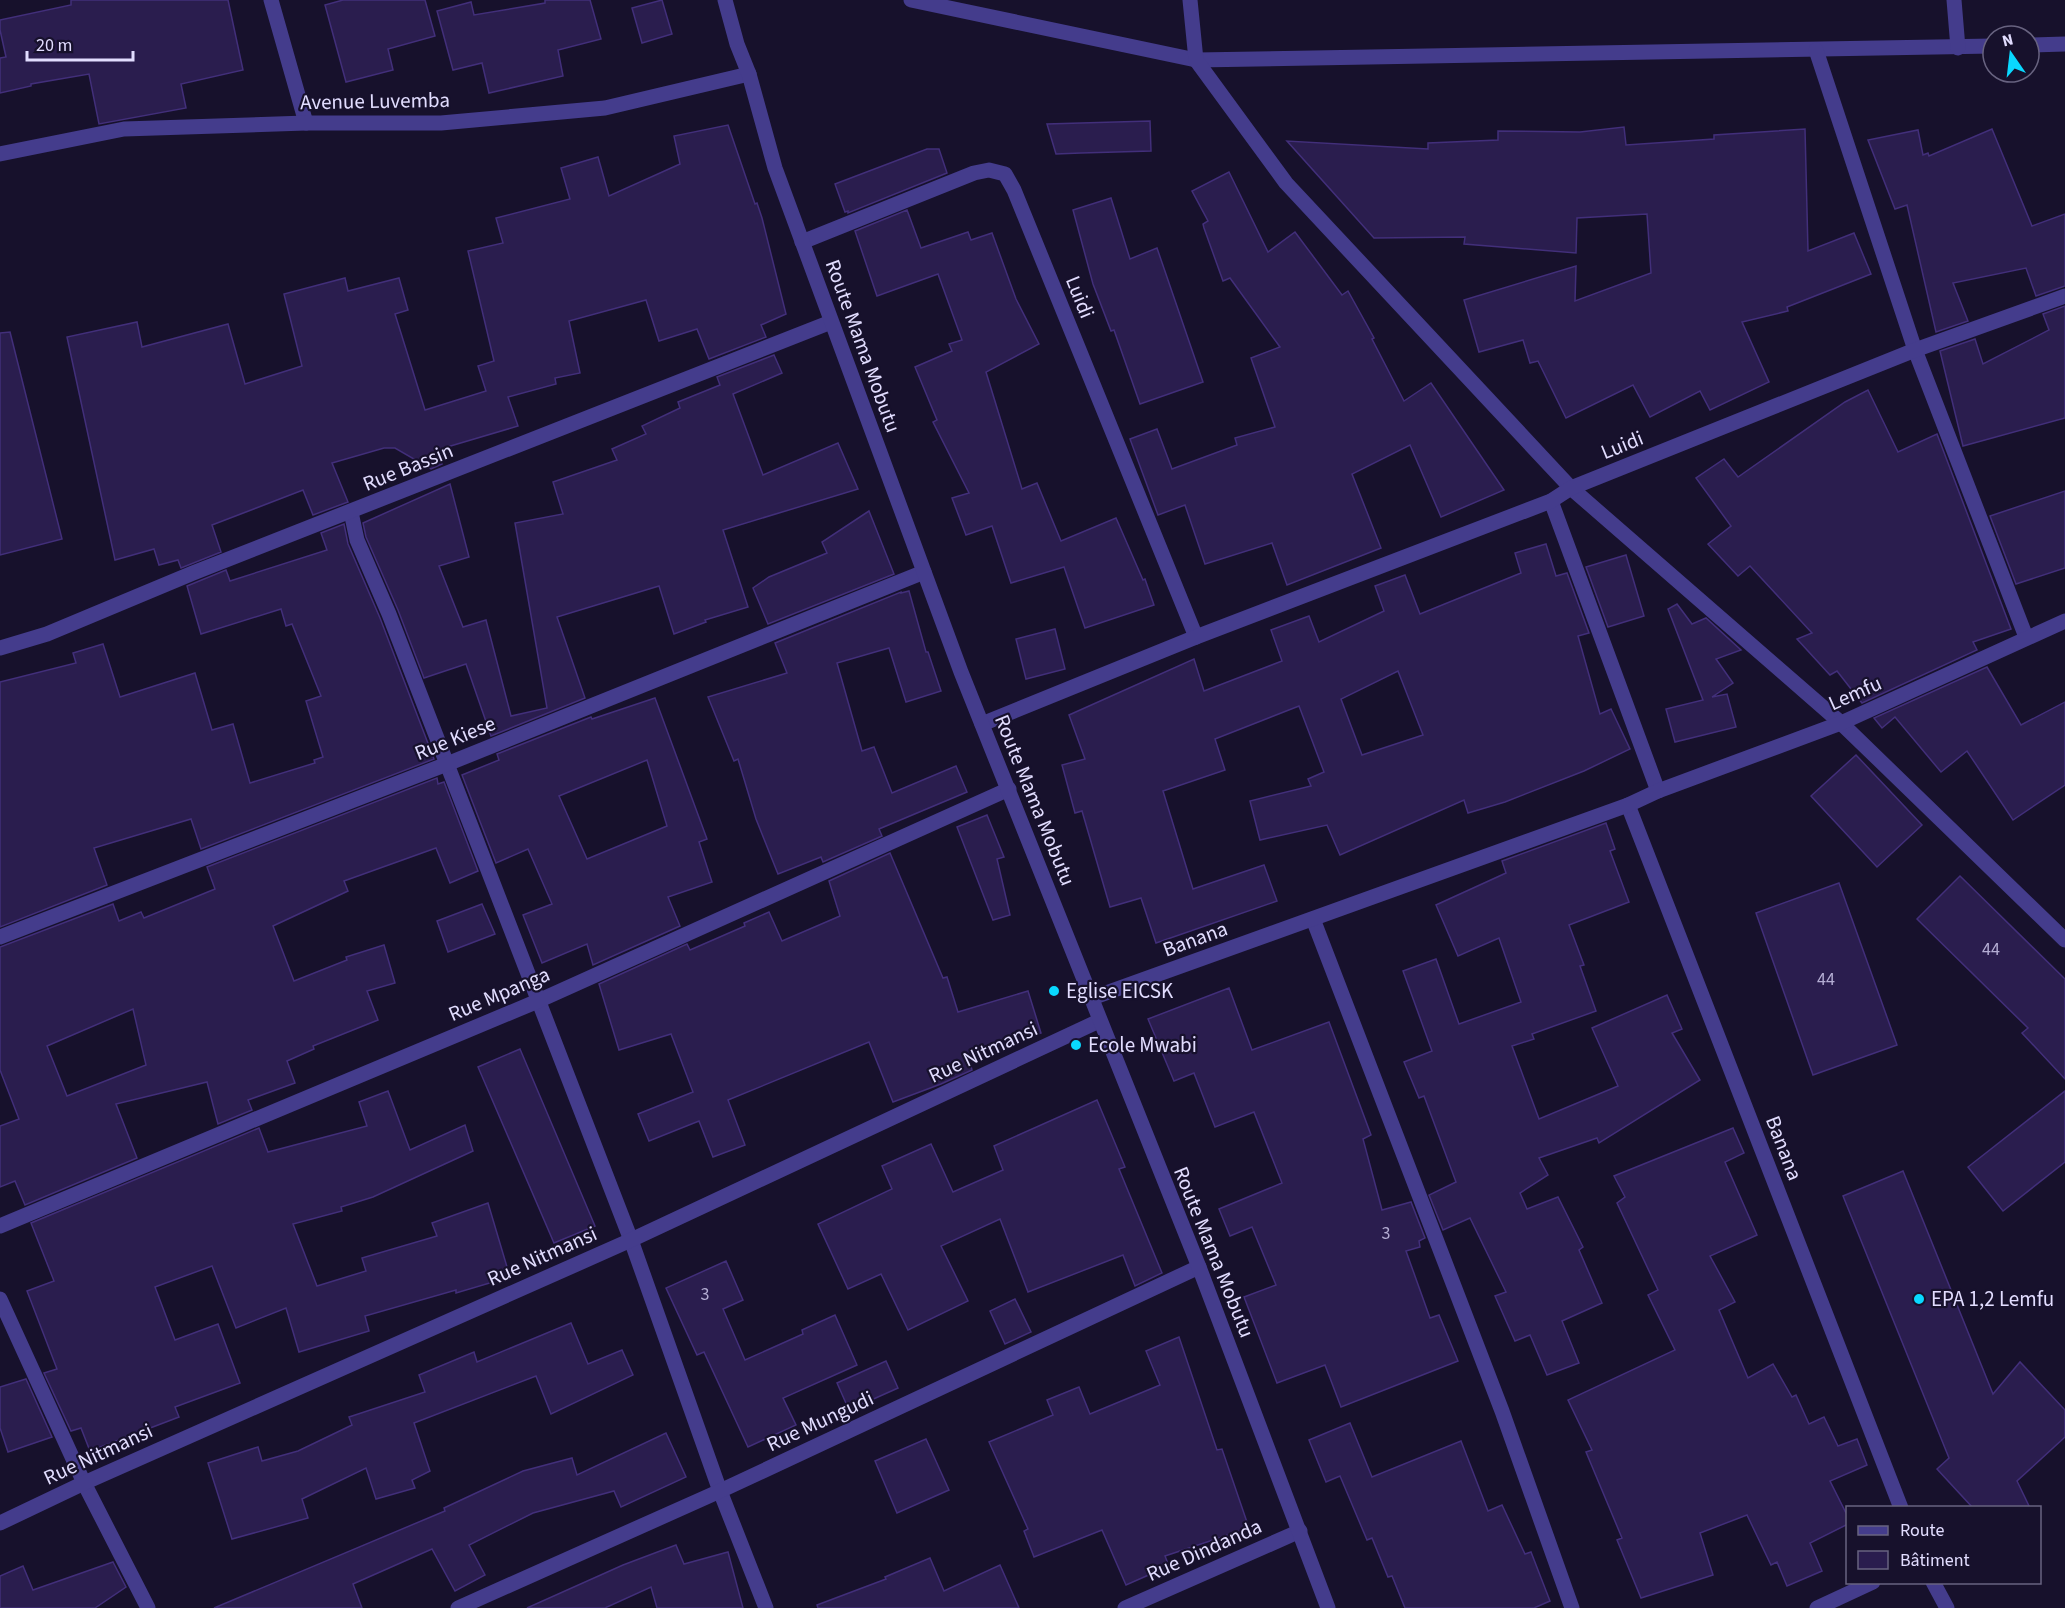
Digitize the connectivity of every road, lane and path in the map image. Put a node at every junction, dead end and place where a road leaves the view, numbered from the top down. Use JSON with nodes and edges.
{"nodes":[{"id":1,"x":271,"y":0,"type":"edge"},
{"id":2,"x":724,"y":0,"type":"edge"},
{"id":3,"x":911,"y":0,"type":"edge"},
{"id":4,"x":1190,"y":0,"type":"edge"},
{"id":5,"x":1954,"y":0,"type":"edge"},
{"id":6,"x":2065,"y":44,"type":"edge"},
{"id":7,"x":2041,"y":45,"type":"edge"},
{"id":8,"x":1981,"y":47,"type":"edge"},
{"id":9,"x":1958,"y":48,"type":"junction"},
{"id":10,"x":1816,"y":50,"type":"junction"},
{"id":11,"x":1196,"y":60,"type":"junction"},
{"id":12,"x":749,"y":75,"type":"junction"},
{"id":13,"x":306,"y":123,"type":"junction"},
{"id":14,"x":0,"y":154,"type":"edge"},
{"id":15,"x":802,"y":242,"type":"junction"},
{"id":16,"x":2065,"y":296,"type":"edge"},
{"id":17,"x":831,"y":322,"type":"junction"},
{"id":18,"x":1915,"y":350,"type":"junction"},
{"id":19,"x":1571,"y":488,"type":"junction"},
{"id":20,"x":1551,"y":501,"type":"junction"},
{"id":21,"x":351,"y":512,"type":"junction"},
{"id":22,"x":924,"y":572,"type":"junction"},
{"id":23,"x":2065,"y":621,"type":"edge"},
{"id":24,"x":1196,"y":637,"type":"junction"},
{"id":25,"x":2026,"y":637,"type":"junction"},
{"id":26,"x":0,"y":648,"type":"edge"},
{"id":27,"x":1840,"y":723,"type":"junction"},
{"id":28,"x":982,"y":724,"type":"junction"},
{"id":29,"x":447,"y":764,"type":"junction"},
{"id":30,"x":1009,"y":789,"type":"junction"},
{"id":31,"x":1658,"y":791,"type":"junction"},
{"id":32,"x":1628,"y":805,"type":"junction"},
{"id":33,"x":1312,"y":920,"type":"junction"},
{"id":34,"x":0,"y":937,"type":"edge"},
{"id":35,"x":2065,"y":940,"type":"edge"},
{"id":36,"x":1092,"y":998,"type":"junction"},
{"id":37,"x":538,"y":1001,"type":"junction"},
{"id":38,"x":1099,"y":1021,"type":"junction"},
{"id":39,"x":0,"y":1226,"type":"edge"},
{"id":40,"x":631,"y":1240,"type":"junction"},
{"id":41,"x":1199,"y":1267,"type":"junction"},
{"id":42,"x":0,"y":1299,"type":"edge"},
{"id":43,"x":84,"y":1483,"type":"junction"},
{"id":44,"x":720,"y":1491,"type":"junction"},
{"id":45,"x":1900,"y":1506,"type":"edge"},
{"id":46,"x":0,"y":1523,"type":"edge"},
{"id":47,"x":1300,"y":1531,"type":"junction"},
{"id":48,"x":1870,"y":1584,"type":"edge"},
{"id":49,"x":1934,"y":1584,"type":"edge"},
{"id":50,"x":148,"y":1608,"type":"edge"},
{"id":51,"x":458,"y":1608,"type":"edge"},
{"id":52,"x":766,"y":1608,"type":"edge"},
{"id":53,"x":1125,"y":1608,"type":"edge"},
{"id":54,"x":1328,"y":1608,"type":"edge"},
{"id":55,"x":1572,"y":1608,"type":"edge"},
{"id":56,"x":1817,"y":1608,"type":"edge"},
{"id":57,"x":1947,"y":1608,"type":"edge"}],
"edges":[{"from":1,"to":13,"type":"street"},
{"from":2,"to":12,"type":"street","name":"Route Mama Mobutu"},
{"from":3,"to":11,"type":"street"},
{"from":4,"to":11,"type":"street"},
{"from":5,"to":9,"type":"street"},
{"from":6,"to":7,"type":"street"},
{"from":8,"to":9,"type":"street"},
{"from":9,"to":10,"type":"street"},
{"from":10,"to":11,"type":"street"},
{"from":10,"to":18,"type":"street"},
{"from":11,"to":19,"type":"street"},
{"from":12,"to":13,"type":"street","name":"Avenue Luvemba"},
{"from":12,"to":15,"type":"street","name":"Route Mama Mobutu"},
{"from":13,"to":14,"type":"street","name":"Avenue Luvemba"},
{"from":15,"to":17,"type":"street","name":"Route Mama Mobutu"},
{"from":15,"to":24,"type":"street","name":"Luidi"},
{"from":16,"to":18,"type":"street","name":"Luidi"},
{"from":17,"to":21,"type":"street","name":"Rue Bassin"},
{"from":17,"to":22,"type":"street","name":"Route Mama Mobutu"},
{"from":18,"to":19,"type":"street","name":"Luidi"},
{"from":18,"to":25,"type":"street"},
{"from":19,"to":20,"type":"street","name":"Luidi"},
{"from":19,"to":27,"type":"street"},
{"from":20,"to":24,"type":"street","name":"Luidi"},
{"from":20,"to":31,"type":"street"},
{"from":21,"to":26,"type":"street","name":"Rue Bassin"},
{"from":21,"to":29,"type":"street"},
{"from":22,"to":28,"type":"street","name":"Route Mama Mobutu"},
{"from":22,"to":29,"type":"street","name":"Rue Kiese"},
{"from":23,"to":25,"type":"street","name":"Lemfu"},
{"from":24,"to":28,"type":"street","name":"Luidi"},
{"from":25,"to":27,"type":"street","name":"Lemfu"},
{"from":27,"to":31,"type":"street","name":"Lemfu"},
{"from":27,"to":35,"type":"street"},
{"from":28,"to":30,"type":"street","name":"Route Mama Mobutu"},
{"from":29,"to":34,"type":"street","name":"Rue Kiese"},
{"from":29,"to":37,"type":"street"},
{"from":30,"to":36,"type":"street","name":"Route Mama Mobutu"},
{"from":30,"to":37,"type":"street","name":"Rue Mpanga"},
{"from":31,"to":32,"type":"street","name":"Banana"},
{"from":32,"to":33,"type":"street","name":"Banana"},
{"from":32,"to":45,"type":"street","name":"Banana"},
{"from":33,"to":36,"type":"street","name":"Banana"},
{"from":33,"to":55,"type":"street"},
{"from":36,"to":38,"type":"street","name":"Route Mama Mobutu"},
{"from":37,"to":39,"type":"street","name":"Rue Mpanga"},
{"from":37,"to":40,"type":"street"},
{"from":38,"to":40,"type":"street","name":"Rue Nitmansi"},
{"from":38,"to":41,"type":"street","name":"Route Mama Mobutu"},
{"from":40,"to":43,"type":"street","name":"Rue Nitmansi"},
{"from":40,"to":44,"type":"street"},
{"from":41,"to":44,"type":"street","name":"Rue Mungudi"},
{"from":41,"to":47,"type":"street","name":"Route Mama Mobutu"},
{"from":42,"to":43,"type":"street"},
{"from":43,"to":46,"type":"street","name":"Rue Nitmansi"},
{"from":43,"to":50,"type":"street"},
{"from":44,"to":51,"type":"street","name":"Rue Mungudi"},
{"from":44,"to":52,"type":"street"},
{"from":47,"to":53,"type":"street","name":"Rue Dindanda"},
{"from":47,"to":54,"type":"street","name":"Route Mama Mobutu"},
{"from":48,"to":56,"type":"street"},
{"from":49,"to":57,"type":"street"}]}
